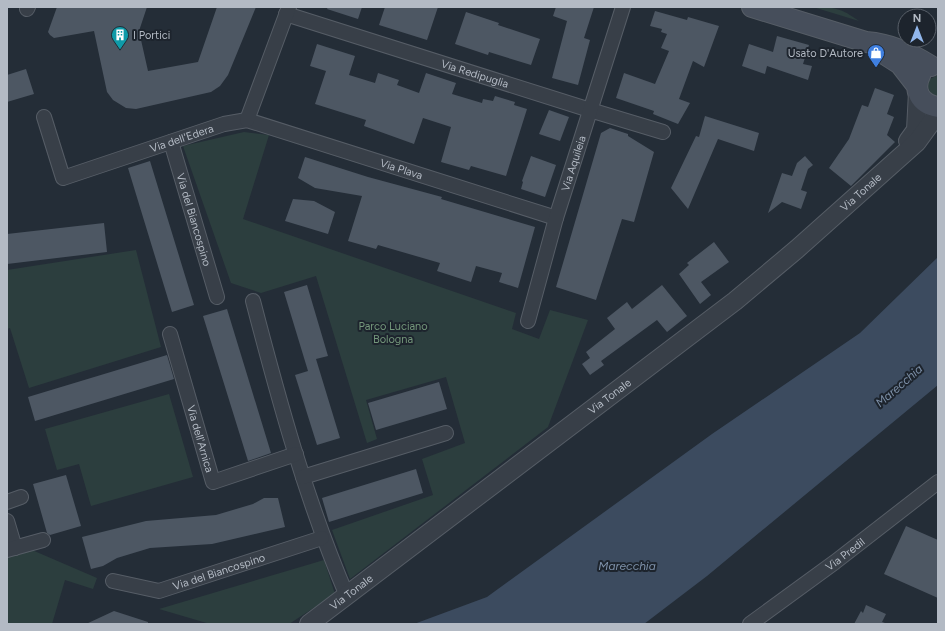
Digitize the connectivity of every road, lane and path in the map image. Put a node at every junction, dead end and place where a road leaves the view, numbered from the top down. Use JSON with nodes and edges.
{"nodes":[{"id":1,"x":623,"y":7,"type":"edge"},
{"id":2,"x":752,"y":7,"type":"edge"},
{"id":3,"x":288,"y":10,"type":"edge"},
{"id":4,"x":866,"y":42,"type":"junction"},
{"id":5,"x":934,"y":65,"type":"edge"},
{"id":6,"x":917,"y":89,"type":"junction"},
{"id":7,"x":938,"y":107,"type":"edge"},
{"id":8,"x":590,"y":110,"type":"junction"},
{"id":9,"x":938,"y":113,"type":"edge"},
{"id":10,"x":44,"y":117,"type":"dead end"},
{"id":11,"x":247,"y":120,"type":"junction"},
{"id":12,"x":663,"y":132,"type":"dead end"},
{"id":13,"x":171,"y":142,"type":"junction"},
{"id":14,"x":901,"y":156,"type":"junction"},
{"id":15,"x":556,"y":218,"type":"junction"},
{"id":16,"x":218,"y":297,"type":"dead end"},
{"id":17,"x":254,"y":301,"type":"dead end"},
{"id":18,"x":528,"y":321,"type":"dead end"},
{"id":19,"x":170,"y":334,"type":"dead end"},
{"id":20,"x":446,"y":433,"type":"dead end"},
{"id":21,"x":296,"y":454,"type":"junction"},
{"id":22,"x":303,"y":477,"type":"junction"},
{"id":23,"x":938,"y":482,"type":"edge"},
{"id":24,"x":21,"y":497,"type":"dead end"},
{"id":25,"x":7,"y":502,"type":"edge"},
{"id":26,"x":7,"y":522,"type":"edge"},
{"id":27,"x":322,"y":538,"type":"junction"},
{"id":28,"x":43,"y":540,"type":"dead end"},
{"id":29,"x":11,"y":549,"type":"edge"},
{"id":30,"x":113,"y":581,"type":"dead end"},
{"id":31,"x":347,"y":596,"type":"junction"},
{"id":32,"x":309,"y":624,"type":"edge"},
{"id":33,"x":750,"y":624,"type":"edge"}],
"edges":[{"from":1,"to":8,"type":"street","name":"Via Aquileia"},
{"from":2,"to":4,"type":"main road"},
{"from":3,"to":8,"type":"street","name":"Via Redipuglia"},
{"from":3,"to":11,"type":"street"},
{"from":4,"to":5,"type":"main road"},
{"from":4,"to":6,"type":"main road"},
{"from":5,"to":6,"type":"main road"},
{"from":6,"to":7,"type":"main road"},
{"from":6,"to":14,"type":"street","name":"Via Tonale"},
{"from":8,"to":12,"type":"street","name":"Via Redipuglia"},
{"from":8,"to":15,"type":"street","name":"Via Aquileia"},
{"from":9,"to":14,"type":"street","name":"Via Tonale"},
{"from":10,"to":13,"type":"street","name":"Via dell'Edera"},
{"from":11,"to":13,"type":"street","name":"Via dell'Edera"},
{"from":11,"to":15,"type":"street","name":"Via Plava"},
{"from":13,"to":16,"type":"street","name":"Via del Biancospino"},
{"from":14,"to":31,"type":"street","name":"Via Tonale"},
{"from":15,"to":18,"type":"street","name":"Via Aquileia"},
{"from":17,"to":21,"type":"street"},
{"from":19,"to":21,"type":"street","name":"Via dell'Arnica"},
{"from":20,"to":22,"type":"street"},
{"from":21,"to":22,"type":"street"},
{"from":22,"to":27,"type":"street"},
{"from":23,"to":33,"type":"street","name":"Via Predil"},
{"from":24,"to":25,"type":"street"},
{"from":26,"to":29,"type":"street"},
{"from":27,"to":30,"type":"street","name":"Via del Biancospino"},
{"from":27,"to":31,"type":"street"},
{"from":28,"to":29,"type":"street"},
{"from":31,"to":32,"type":"street","name":"Via Tonale"}]}
